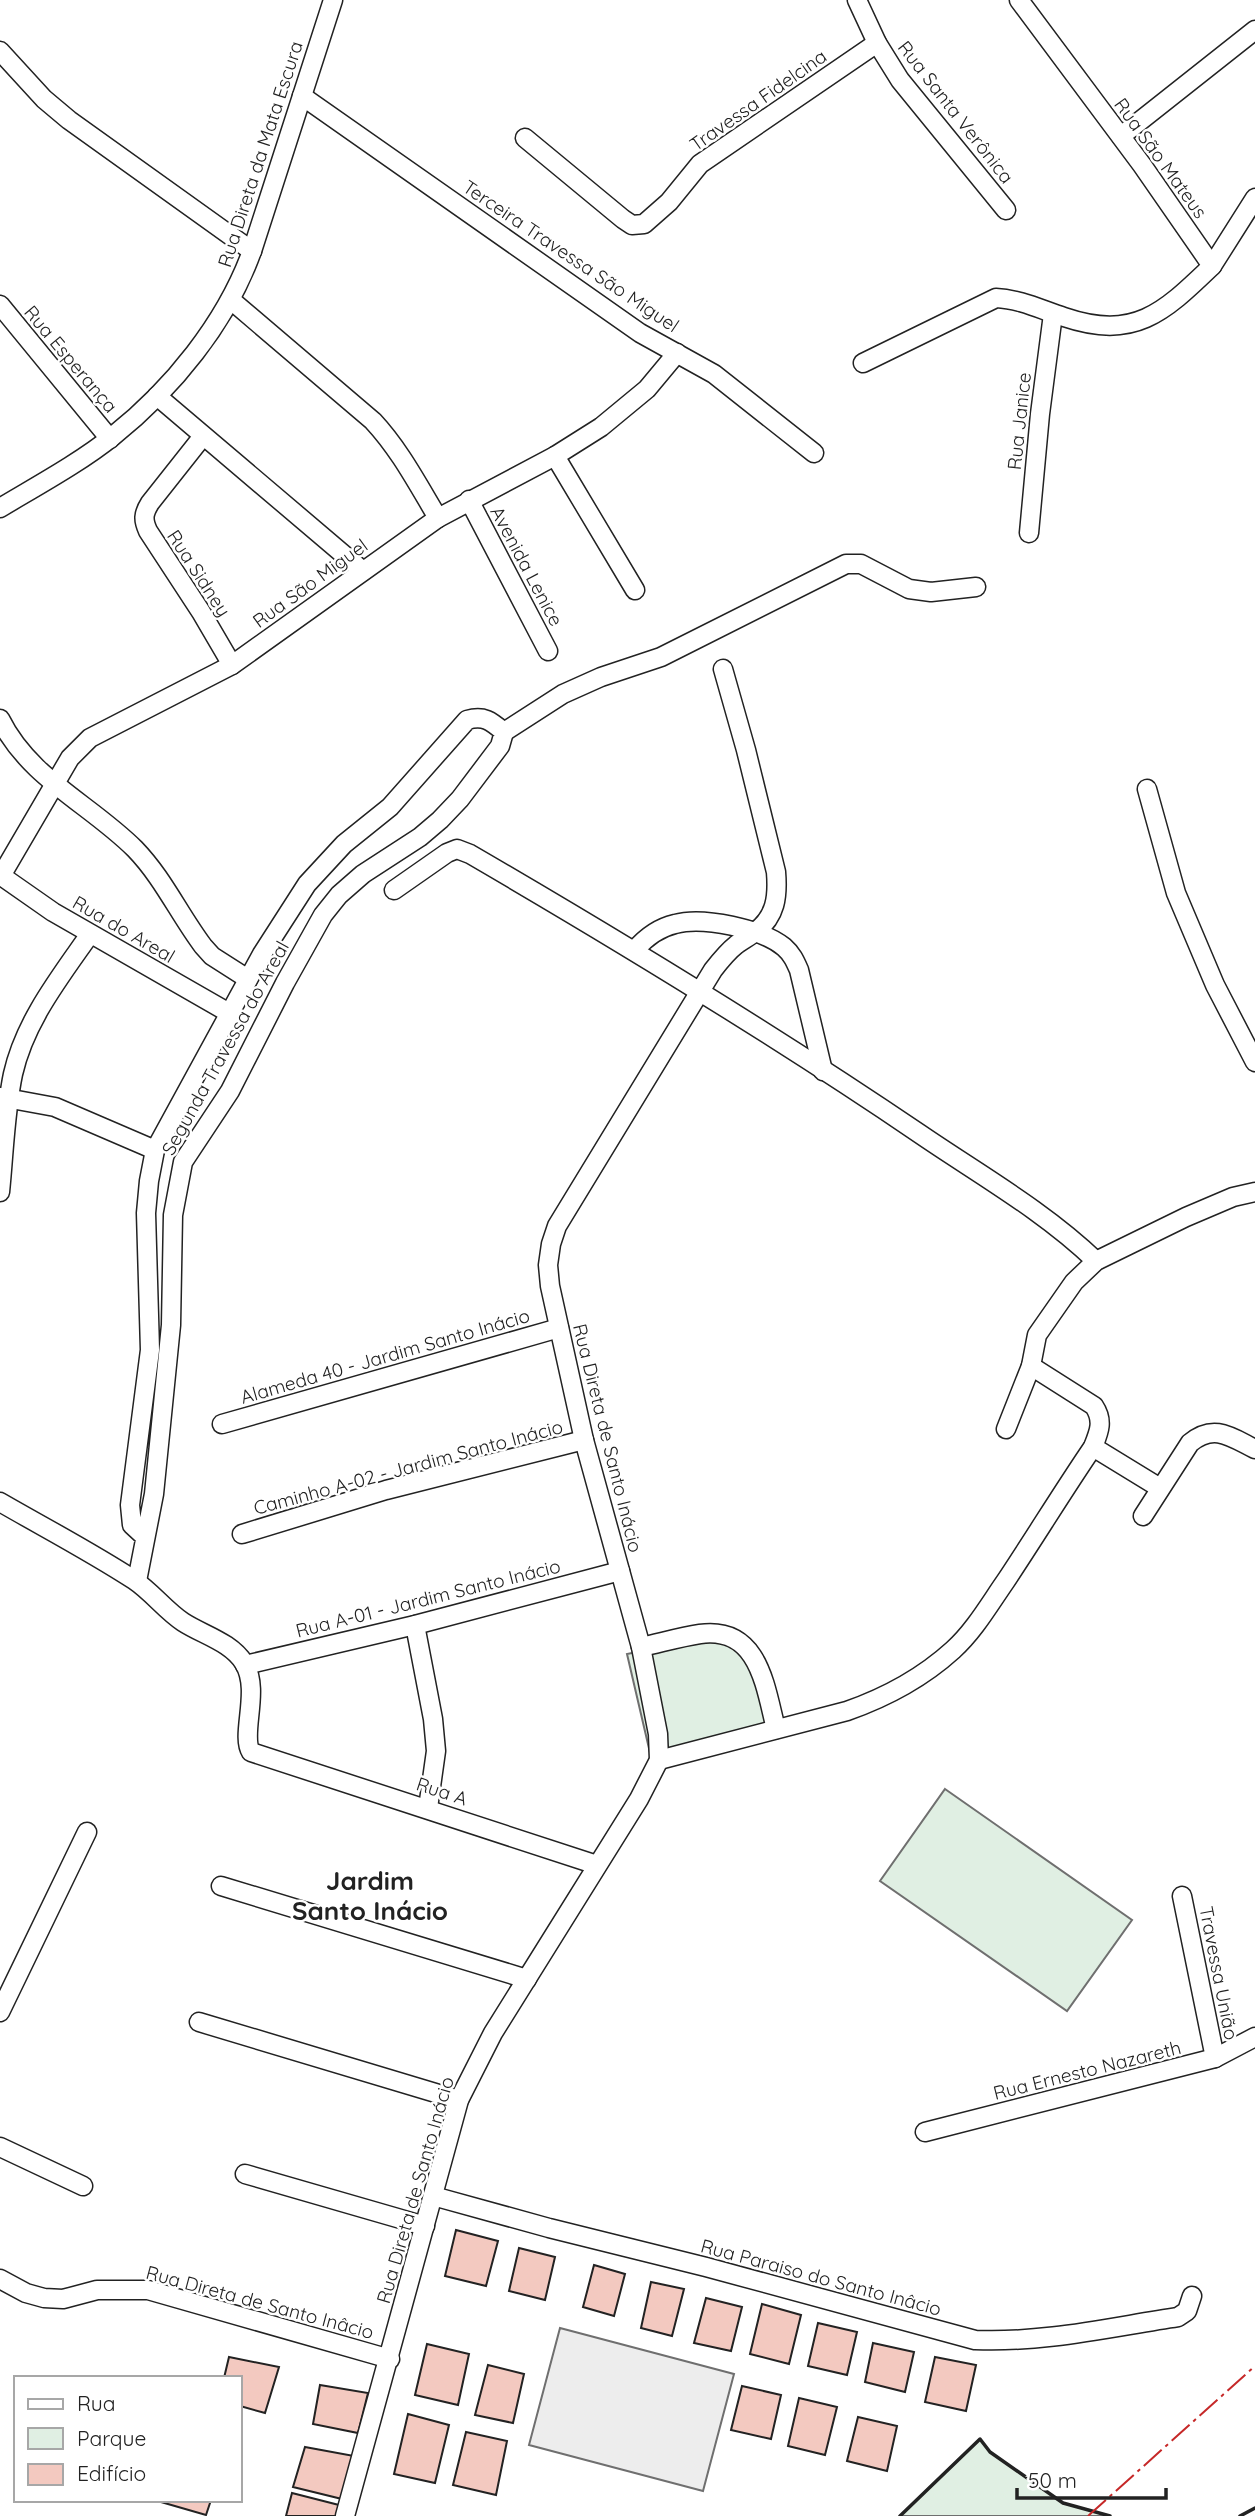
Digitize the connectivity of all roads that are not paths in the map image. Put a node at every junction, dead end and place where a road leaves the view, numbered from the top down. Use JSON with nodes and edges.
{"nodes":[{"id":1,"x":333,"y":0,"type":"edge"},
{"id":2,"x":857,"y":0,"type":"edge"},
{"id":3,"x":1019,"y":0,"type":"edge"},
{"id":4,"x":1255,"y":30,"type":"edge"},
{"id":5,"x":877,"y":43,"type":"junction"},
{"id":6,"x":0,"y":51,"type":"edge"},
{"id":7,"x":302,"y":96,"type":"junction"},
{"id":8,"x":1121,"y":136,"type":"junction"},
{"id":9,"x":525,"y":138,"type":"dead end"},
{"id":10,"x":1255,"y":198,"type":"edge"},
{"id":11,"x":1006,"y":210,"type":"dead end"},
{"id":12,"x":252,"y":251,"type":"junction"},
{"id":13,"x":1212,"y":266,"type":"junction"},
{"id":14,"x":230,"y":300,"type":"junction"},
{"id":15,"x":0,"y":305,"type":"edge"},
{"id":16,"x":1054,"y":314,"type":"junction"},
{"id":17,"x":677,"y":353,"type":"junction"},
{"id":18,"x":863,"y":363,"type":"dead end"},
{"id":19,"x":157,"y":396,"type":"junction"},
{"id":20,"x":203,"y":436,"type":"junction"},
{"id":21,"x":110,"y":439,"type":"junction"},
{"id":22,"x":814,"y":453,"type":"dead end"},
{"id":23,"x":555,"y":456,"type":"junction"},
{"id":24,"x":469,"y":500,"type":"junction"},
{"id":25,"x":0,"y":508,"type":"edge"},
{"id":26,"x":438,"y":519,"type":"junction"},
{"id":27,"x":1029,"y":533,"type":"dead end"},
{"id":28,"x":363,"y":571,"type":"junction"},
{"id":29,"x":976,"y":587,"type":"dead end"},
{"id":30,"x":635,"y":590,"type":"dead end"},
{"id":31,"x":548,"y":651,"type":"dead end"},
{"id":32,"x":232,"y":665,"type":"junction"},
{"id":33,"x":723,"y":669,"type":"dead end"},
{"id":34,"x":0,"y":719,"type":"edge"},
{"id":35,"x":504,"y":732,"type":"junction"},
{"id":36,"x":55,"y":786,"type":"junction"},
{"id":37,"x":1147,"y":789,"type":"dead end"},
{"id":38,"x":1,"y":875,"type":"edge"},
{"id":39,"x":394,"y":890,"type":"dead end"},
{"id":40,"x":755,"y":932,"type":"junction"},
{"id":41,"x":90,"y":934,"type":"junction"},
{"id":42,"x":635,"y":950,"type":"junction"},
{"id":43,"x":248,"y":979,"type":"junction"},
{"id":44,"x":700,"y":992,"type":"junction"},
{"id":45,"x":231,"y":1014,"type":"junction"},
{"id":46,"x":1255,"y":1062,"type":"edge"},
{"id":47,"x":823,"y":1071,"type":"junction"},
{"id":48,"x":5,"y":1098,"type":"edge"},
{"id":49,"x":155,"y":1150,"type":"junction"},
{"id":50,"x":0,"y":1192,"type":"edge"},
{"id":51,"x":1255,"y":1192,"type":"edge"},
{"id":52,"x":1096,"y":1261,"type":"junction"},
{"id":53,"x":559,"y":1328,"type":"junction"},
{"id":54,"x":1031,"y":1366,"type":"junction"},
{"id":55,"x":222,"y":1424,"type":"dead end"},
{"id":56,"x":1006,"y":1429,"type":"dead end"},
{"id":57,"x":584,"y":1440,"type":"junction"},
{"id":58,"x":1093,"y":1447,"type":"junction"},
{"id":59,"x":1255,"y":1449,"type":"edge"},
{"id":60,"x":1160,"y":1488,"type":"junction"},
{"id":61,"x":0,"y":1502,"type":"edge"},
{"id":62,"x":1143,"y":1516,"type":"dead end"},
{"id":63,"x":242,"y":1534,"type":"dead end"},
{"id":64,"x":145,"y":1537,"type":"junction"},
{"id":65,"x":620,"y":1570,"type":"junction"},
{"id":66,"x":137,"y":1581,"type":"junction"},
{"id":67,"x":415,"y":1625,"type":"junction"},
{"id":68,"x":641,"y":1647,"type":"junction"},
{"id":69,"x":245,"y":1665,"type":"junction"},
{"id":70,"x":776,"y":1729,"type":"junction"},
{"id":71,"x":659,"y":1760,"type":"junction"},
{"id":72,"x":428,"y":1808,"type":"junction"},
{"id":73,"x":87,"y":1832,"type":"dead end"},
{"id":74,"x":597,"y":1865,"type":"junction"},
{"id":75,"x":220,"y":1886,"type":"dead end"},
{"id":76,"x":1182,"y":1896,"type":"dead end"},
{"id":77,"x":527,"y":1979,"type":"junction"},
{"id":78,"x":0,"y":2012,"type":"edge"},
{"id":79,"x":198,"y":2022,"type":"dead end"},
{"id":80,"x":1255,"y":2038,"type":"edge"},
{"id":81,"x":1215,"y":2058,"type":"junction"},
{"id":82,"x":459,"y":2100,"type":"junction"},
{"id":83,"x":925,"y":2132,"type":"dead end"},
{"id":84,"x":0,"y":2147,"type":"edge"},
{"id":85,"x":245,"y":2174,"type":"dead end"},
{"id":86,"x":83,"y":2186,"type":"dead end"},
{"id":87,"x":433,"y":2196,"type":"junction"},
{"id":88,"x":425,"y":2225,"type":"junction"},
{"id":89,"x":0,"y":2279,"type":"edge"},
{"id":90,"x":1192,"y":2296,"type":"dead end"},
{"id":91,"x":390,"y":2359,"type":"junction"},
{"id":92,"x":345,"y":2516,"type":"edge"}],
"edges":[{"from":1,"to":7,"type":"street","name":"Rua Direta da Mata Escura"},
{"from":2,"to":5,"type":"street","name":"Rua Santa Verônica"},
{"from":3,"to":8,"type":"street","name":"Rua São Mateus"},
{"from":4,"to":8,"type":"street"},
{"from":5,"to":9,"type":"street","name":"Travessa Fidelcina"},
{"from":5,"to":11,"type":"street","name":"Rua Santa Verônica"},
{"from":6,"to":12,"type":"street"},
{"from":7,"to":12,"type":"street","name":"Rua Direta da Mata Escura"},
{"from":7,"to":17,"type":"street","name":"Terceira Travessa São Miguel"},
{"from":8,"to":13,"type":"street","name":"Rua São Mateus"},
{"from":10,"to":13,"type":"street"},
{"from":12,"to":14,"type":"street","name":"Rua Direta da Mata Escura"},
{"from":13,"to":16,"type":"street"},
{"from":14,"to":19,"type":"street","name":"Rua Direta da Mata Escura"},
{"from":14,"to":26,"type":"street"},
{"from":15,"to":21,"type":"street","name":"Rua Esperança"},
{"from":16,"to":18,"type":"street"},
{"from":16,"to":27,"type":"street","name":"Rua Janice"},
{"from":17,"to":22,"type":"street","name":"Terceira Travessa São Miguel"},
{"from":17,"to":23,"type":"street","name":"Rua São Miguel"},
{"from":19,"to":20,"type":"street"},
{"from":19,"to":21,"type":"street","name":"Rua Direta da Mata Escura"},
{"from":20,"to":28,"type":"street"},
{"from":20,"to":32,"type":"street","name":"Rua Sidney"},
{"from":21,"to":25,"type":"street","name":"Rua Direta da Mata Escura"},
{"from":23,"to":24,"type":"street","name":"Rua São Miguel"},
{"from":23,"to":30,"type":"street"},
{"from":24,"to":26,"type":"street","name":"Rua São Miguel"},
{"from":24,"to":31,"type":"street","name":"Avenida Lenice"},
{"from":26,"to":28,"type":"street","name":"Rua São Miguel"},
{"from":28,"to":32,"type":"street","name":"Rua São Miguel"},
{"from":29,"to":35,"type":"street"},
{"from":32,"to":36,"type":"street","name":"Rua São Miguel"},
{"from":33,"to":40,"type":"street","name":"Rua Direta de Santo Inácio"},
{"from":34,"to":36,"type":"street"},
{"from":35,"to":43,"type":"street","name":"Segunda Travessa do Areal"},
{"from":35,"to":64,"type":"street","name":"Segunda Travessa do Areal"},
{"from":36,"to":38,"type":"street","name":"Rua São Miguel"},
{"from":36,"to":43,"type":"street"},
{"from":37,"to":46,"type":"street"},
{"from":38,"to":41,"type":"street","name":"Rua do Areal"},
{"from":39,"to":42,"type":"street"},
{"from":40,"to":42,"type":"street"},
{"from":40,"to":44,"type":"street","name":"Rua Direta de Santo Inácio"},
{"from":40,"to":47,"type":"street"},
{"from":41,"to":45,"type":"street","name":"Rua do Areal"},
{"from":41,"to":48,"type":"street"},
{"from":42,"to":44,"type":"street"},
{"from":43,"to":45,"type":"street","name":"Segunda Travessa do Areal"},
{"from":44,"to":47,"type":"street"},
{"from":44,"to":53,"type":"street","name":"Rua Direta de Santo Inácio"},
{"from":45,"to":49,"type":"street","name":"Segunda Travessa do Areal"},
{"from":47,"to":52,"type":"street"},
{"from":48,"to":49,"type":"street"},
{"from":48,"to":50,"type":"street"},
{"from":49,"to":64,"type":"street"},
{"from":51,"to":52,"type":"street"},
{"from":52,"to":54,"type":"street"},
{"from":53,"to":55,"type":"street","name":"Alameda 40 - Jardim Santo Inácio"},
{"from":53,"to":57,"type":"street","name":"Rua Direta de Santo Inácio"},
{"from":54,"to":56,"type":"street"},
{"from":54,"to":58,"type":"street"},
{"from":57,"to":63,"type":"street","name":"Caminho A-02 - Jardim Santo Inácio"},
{"from":57,"to":65,"type":"street","name":"Rua Direta de Santo Inácio"},
{"from":58,"to":60,"type":"street"},
{"from":58,"to":70,"type":"street"},
{"from":59,"to":60,"type":"street"},
{"from":60,"to":62,"type":"street"},
{"from":61,"to":66,"type":"street"},
{"from":64,"to":66,"type":"street","name":"Segunda Travessa do Areal"},
{"from":65,"to":67,"type":"street","name":"Rua A-01 - Jardim Santo Inácio"},
{"from":65,"to":68,"type":"street","name":"Rua Direta de Santo Inácio"},
{"from":66,"to":69,"type":"street"},
{"from":67,"to":69,"type":"street","name":"Rua A-01 - Jardim Santo Inácio"},
{"from":67,"to":72,"type":"street"},
{"from":68,"to":70,"type":"street"},
{"from":68,"to":71,"type":"street","name":"Rua Direta de Santo Inácio"},
{"from":69,"to":72,"type":"street","name":"Rua A"},
{"from":70,"to":71,"type":"street"},
{"from":71,"to":74,"type":"street","name":"Rua Direta de Santo Inácio"},
{"from":72,"to":74,"type":"street","name":"Rua A"},
{"from":73,"to":78,"type":"street"},
{"from":74,"to":77,"type":"street","name":"Rua Direta de Santo Inácio"},
{"from":75,"to":77,"type":"street"},
{"from":76,"to":81,"type":"street","name":"Travessa União"},
{"from":77,"to":82,"type":"street","name":"Rua Direta de Santo Inácio"},
{"from":79,"to":82,"type":"street"},
{"from":80,"to":81,"type":"street","name":"Rua Ernesto Nazareth"},
{"from":81,"to":83,"type":"street","name":"Rua Ernesto Nazareth"},
{"from":82,"to":87,"type":"street","name":"Rua Direta de Santo Inácio"},
{"from":84,"to":86,"type":"street"},
{"from":85,"to":88,"type":"street"},
{"from":87,"to":88,"type":"street","name":"Rua Direta de Santo Inácio"},
{"from":87,"to":90,"type":"street","name":"Rua Paraiso do Santo Inâcio"},
{"from":88,"to":91,"type":"street","name":"Rua Direta de Santo Inácio"},
{"from":89,"to":91,"type":"street","name":"Rua Direta de Santo Inâcio"},
{"from":91,"to":92,"type":"street","name":"Rua Direta de Santo Inácio"}]}
